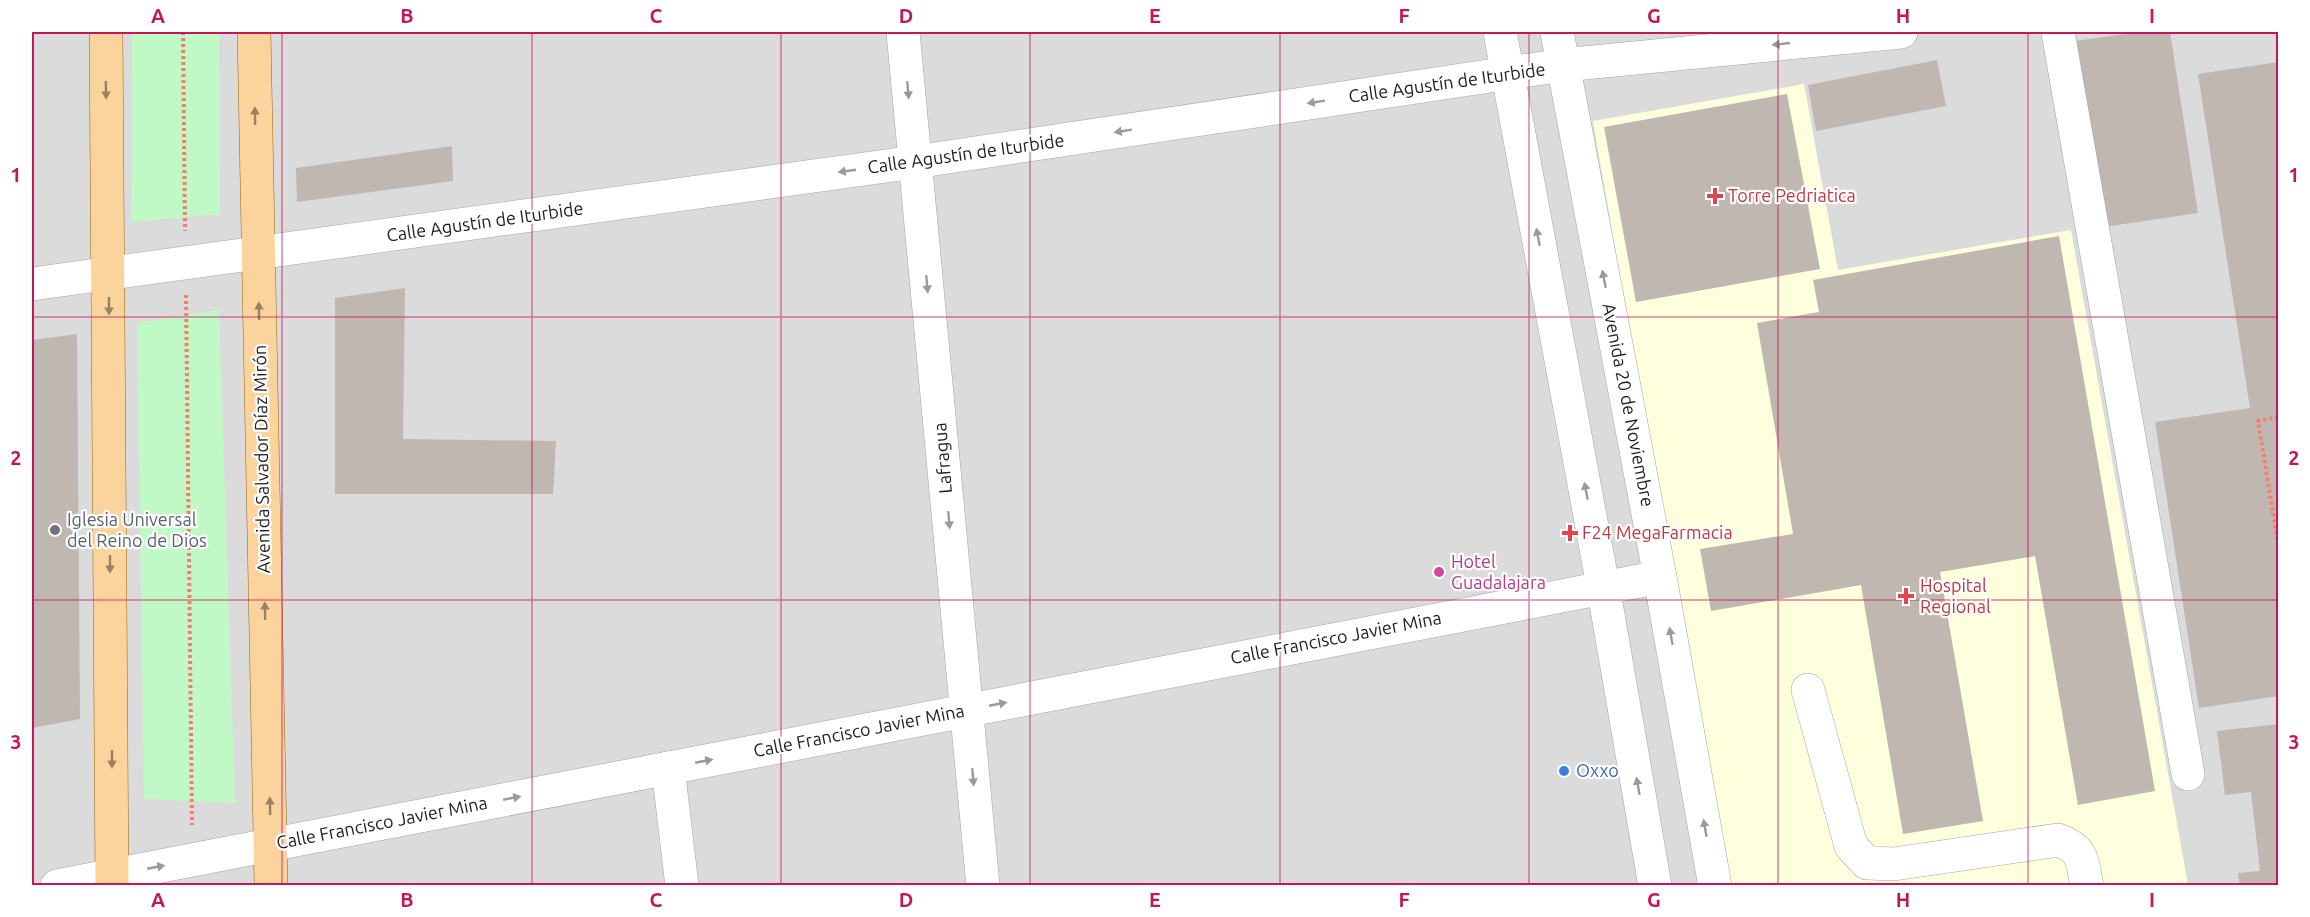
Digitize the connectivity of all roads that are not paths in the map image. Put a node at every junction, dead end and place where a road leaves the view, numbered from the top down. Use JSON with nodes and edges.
{"nodes":[{"id":1,"x":106,"y":32,"type":"edge"},
{"id":2,"x":254,"y":32,"type":"edge"},
{"id":3,"x":903,"y":32,"type":"edge"},
{"id":4,"x":1500,"y":32,"type":"edge"},
{"id":5,"x":1557,"y":32,"type":"edge"},
{"id":6,"x":1901,"y":32,"type":"edge"},
{"id":7,"x":2058,"y":32,"type":"edge"},
{"id":8,"x":1563,"y":65,"type":"junction"},
{"id":9,"x":1508,"y":73,"type":"junction"},
{"id":10,"x":915,"y":162,"type":"junction"},
{"id":11,"x":257,"y":254,"type":"junction"},
{"id":12,"x":108,"y":274,"type":"junction"},
{"id":13,"x":32,"y":284,"type":"edge"},
{"id":14,"x":1660,"y":577,"type":"junction"},
{"id":15,"x":1603,"y":586,"type":"junction"},
{"id":16,"x":1808,"y":690,"type":"dead end"},
{"id":17,"x":966,"y":710,"type":"junction"},
{"id":18,"x":668,"y":768,"type":"junction"},
{"id":19,"x":2188,"y":774,"type":"dead end"},
{"id":20,"x":271,"y":844,"type":"junction"},
{"id":21,"x":112,"y":880,"type":"edge"},
{"id":22,"x":57,"y":885,"type":"edge"},
{"id":23,"x":271,"y":885,"type":"edge"},
{"id":24,"x":682,"y":885,"type":"edge"},
{"id":25,"x":983,"y":885,"type":"edge"},
{"id":26,"x":1655,"y":885,"type":"edge"},
{"id":27,"x":1715,"y":885,"type":"edge"},
{"id":28,"x":2087,"y":885,"type":"edge"}],
"edges":[{"from":1,"to":12,"type":"main road","one_way":true},
{"from":11,"to":2,"type":"main road","name":"Avenida Salvador Díaz Mirón","one_way":true},
{"from":3,"to":10,"type":"street","name":"Lafragua","one_way":true},
{"from":4,"to":9,"type":"street"},
{"from":5,"to":8,"type":"street","name":"Avenida 20 de Noviembre"},
{"from":6,"to":8,"type":"street","name":"Calle Agustín de Iturbide","one_way":true},
{"from":7,"to":19,"type":"street"},
{"from":8,"to":9,"type":"street","name":"Calle Agustín de Iturbide"},
{"from":14,"to":8,"type":"street","name":"Avenida 20 de Noviembre","one_way":true},
{"from":9,"to":10,"type":"street","name":"Calle Agustín de Iturbide","one_way":true},
{"from":15,"to":9,"type":"street","one_way":true},
{"from":10,"to":11,"type":"street","name":"Calle Agustín de Iturbide","one_way":true},
{"from":10,"to":17,"type":"street","name":"Lafragua","one_way":true},
{"from":11,"to":12,"type":"street","name":"Calle Agustín de Iturbide"},
{"from":20,"to":11,"type":"main road","name":"Avenida Salvador Díaz Mirón","one_way":true},
{"from":12,"to":13,"type":"street","name":"Calle Agustín de Iturbide"},
{"from":12,"to":21,"type":"main road","one_way":true},
{"from":14,"to":15,"type":"street","name":"Calle Francisco Javier Mina"},
{"from":27,"to":14,"type":"street","name":"Avenida 20 de Noviembre","one_way":true},
{"from":17,"to":15,"type":"street","name":"Calle Francisco Javier Mina","one_way":true},
{"from":26,"to":15,"type":"street","one_way":true},
{"from":16,"to":28,"type":"street"},
{"from":18,"to":17,"type":"street","name":"Calle Francisco Javier Mina","one_way":true},
{"from":17,"to":25,"type":"street","name":"Lafragua","one_way":true},
{"from":20,"to":18,"type":"street","name":"Calle Francisco Javier Mina","one_way":true},
{"from":18,"to":24,"type":"street"},
{"from":21,"to":20,"type":"street","name":"Calle Francisco Javier Mina","one_way":true},
{"from":20,"to":23,"type":"main road","name":"Avenida Salvador Díaz Mirón"},
{"from":21,"to":22,"type":"street","name":"Calle Francisco Javier Mina"}]}
